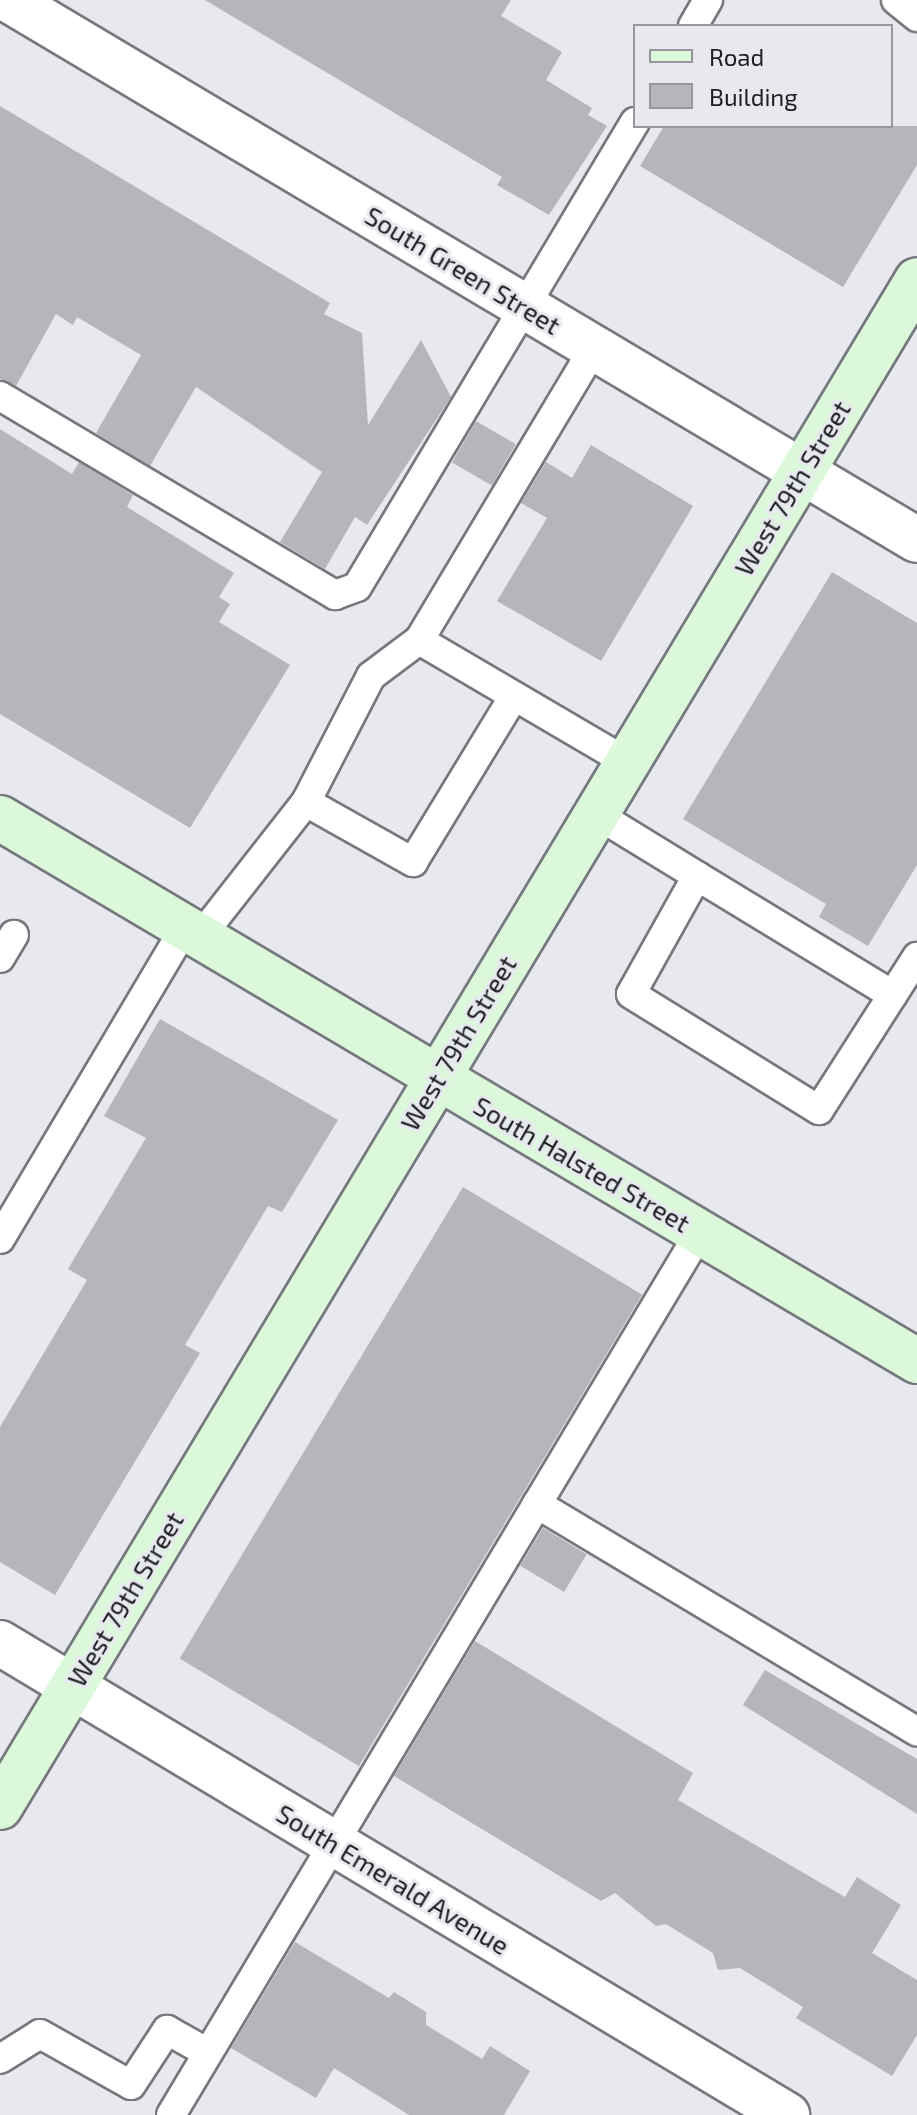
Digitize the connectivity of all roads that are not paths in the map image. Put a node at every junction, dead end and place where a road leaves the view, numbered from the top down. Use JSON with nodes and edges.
{"nodes":[{"id":1,"x":9,"y":0,"type":"edge"},
{"id":2,"x":633,"y":125,"type":"edge"},
{"id":3,"x":917,"y":280,"type":"edge"},
{"id":4,"x":525,"y":307,"type":"junction"},
{"id":5,"x":594,"y":348,"type":"junction"},
{"id":6,"x":0,"y":396,"type":"edge"},
{"id":7,"x":803,"y":472,"type":"junction"},
{"id":8,"x":917,"y":540,"type":"edge"},
{"id":9,"x":419,"y":640,"type":"junction"},
{"id":10,"x":514,"y":696,"type":"junction"},
{"id":11,"x":627,"y":762,"type":"junction"},
{"id":12,"x":306,"y":802,"type":"junction"},
{"id":13,"x":596,"y":814,"type":"junction"},
{"id":14,"x":0,"y":818,"type":"edge"},
{"id":15,"x":697,"y":876,"type":"junction"},
{"id":16,"x":192,"y":932,"type":"junction"},
{"id":17,"x":917,"y":957,"type":"edge"},
{"id":18,"x":893,"y":995,"type":"junction"},
{"id":19,"x":436,"y":1079,"type":"junction"},
{"id":20,"x":11,"y":1196,"type":"edge"},
{"id":21,"x":700,"y":1232,"type":"junction"},
{"id":22,"x":0,"y":1239,"type":"edge"},
{"id":23,"x":917,"y":1361,"type":"edge"},
{"id":24,"x":537,"y":1504,"type":"junction"},
{"id":25,"x":0,"y":1643,"type":"edge"},
{"id":26,"x":73,"y":1687,"type":"junction"},
{"id":27,"x":917,"y":1731,"type":"edge"},
{"id":28,"x":0,"y":1807,"type":"edge"},
{"id":29,"x":334,"y":1843,"type":"junction"},
{"id":30,"x":208,"y":2053,"type":"junction"},
{"id":31,"x":0,"y":2059,"type":"edge"},
{"id":32,"x":171,"y":2115,"type":"edge"},
{"id":33,"x":787,"y":2115,"type":"edge"}],
"edges":[{"from":1,"to":4,"type":"street","name":"South Green Street"},
{"from":2,"to":4,"type":"lane"},
{"from":3,"to":7,"type":"main road","name":"West 79th Street"},
{"from":4,"to":5,"type":"street","name":"South Green Street"},
{"from":4,"to":6,"type":"lane"},
{"from":5,"to":7,"type":"street","name":"South Green Street"},
{"from":5,"to":9,"type":"lane"},
{"from":7,"to":8,"type":"street","name":"South Green Street"},
{"from":7,"to":11,"type":"main road","name":"West 79th Street"},
{"from":9,"to":10,"type":"lane"},
{"from":9,"to":12,"type":"lane"},
{"from":10,"to":11,"type":"lane"},
{"from":10,"to":12,"type":"lane"},
{"from":11,"to":13,"type":"main road","name":"West 79th Street"},
{"from":12,"to":16,"type":"lane"},
{"from":13,"to":15,"type":"lane"},
{"from":13,"to":19,"type":"main road","name":"West 79th Street"},
{"from":14,"to":16,"type":"main road","name":"South Halsted Street"},
{"from":15,"to":18,"type":"lane"},
{"from":15,"to":18,"type":"lane"},
{"from":16,"to":19,"type":"main road","name":"South Halsted Street"},
{"from":16,"to":20,"type":"lane"},
{"from":17,"to":18,"type":"lane"},
{"from":19,"to":21,"type":"main road","name":"South Halsted Street"},
{"from":19,"to":26,"type":"main road","name":"West 79th Street"},
{"from":20,"to":22,"type":"lane"},
{"from":21,"to":23,"type":"main road","name":"South Halsted Street"},
{"from":21,"to":24,"type":"lane"},
{"from":24,"to":27,"type":"lane"},
{"from":24,"to":29,"type":"lane"},
{"from":25,"to":26,"type":"street","name":"South Emerald Avenue"},
{"from":26,"to":28,"type":"main road","name":"West 79th Street"},
{"from":26,"to":29,"type":"street","name":"South Emerald Avenue"},
{"from":29,"to":30,"type":"lane"},
{"from":29,"to":33,"type":"street","name":"South Emerald Avenue"},
{"from":30,"to":31,"type":"lane"},
{"from":30,"to":32,"type":"lane"}]}
